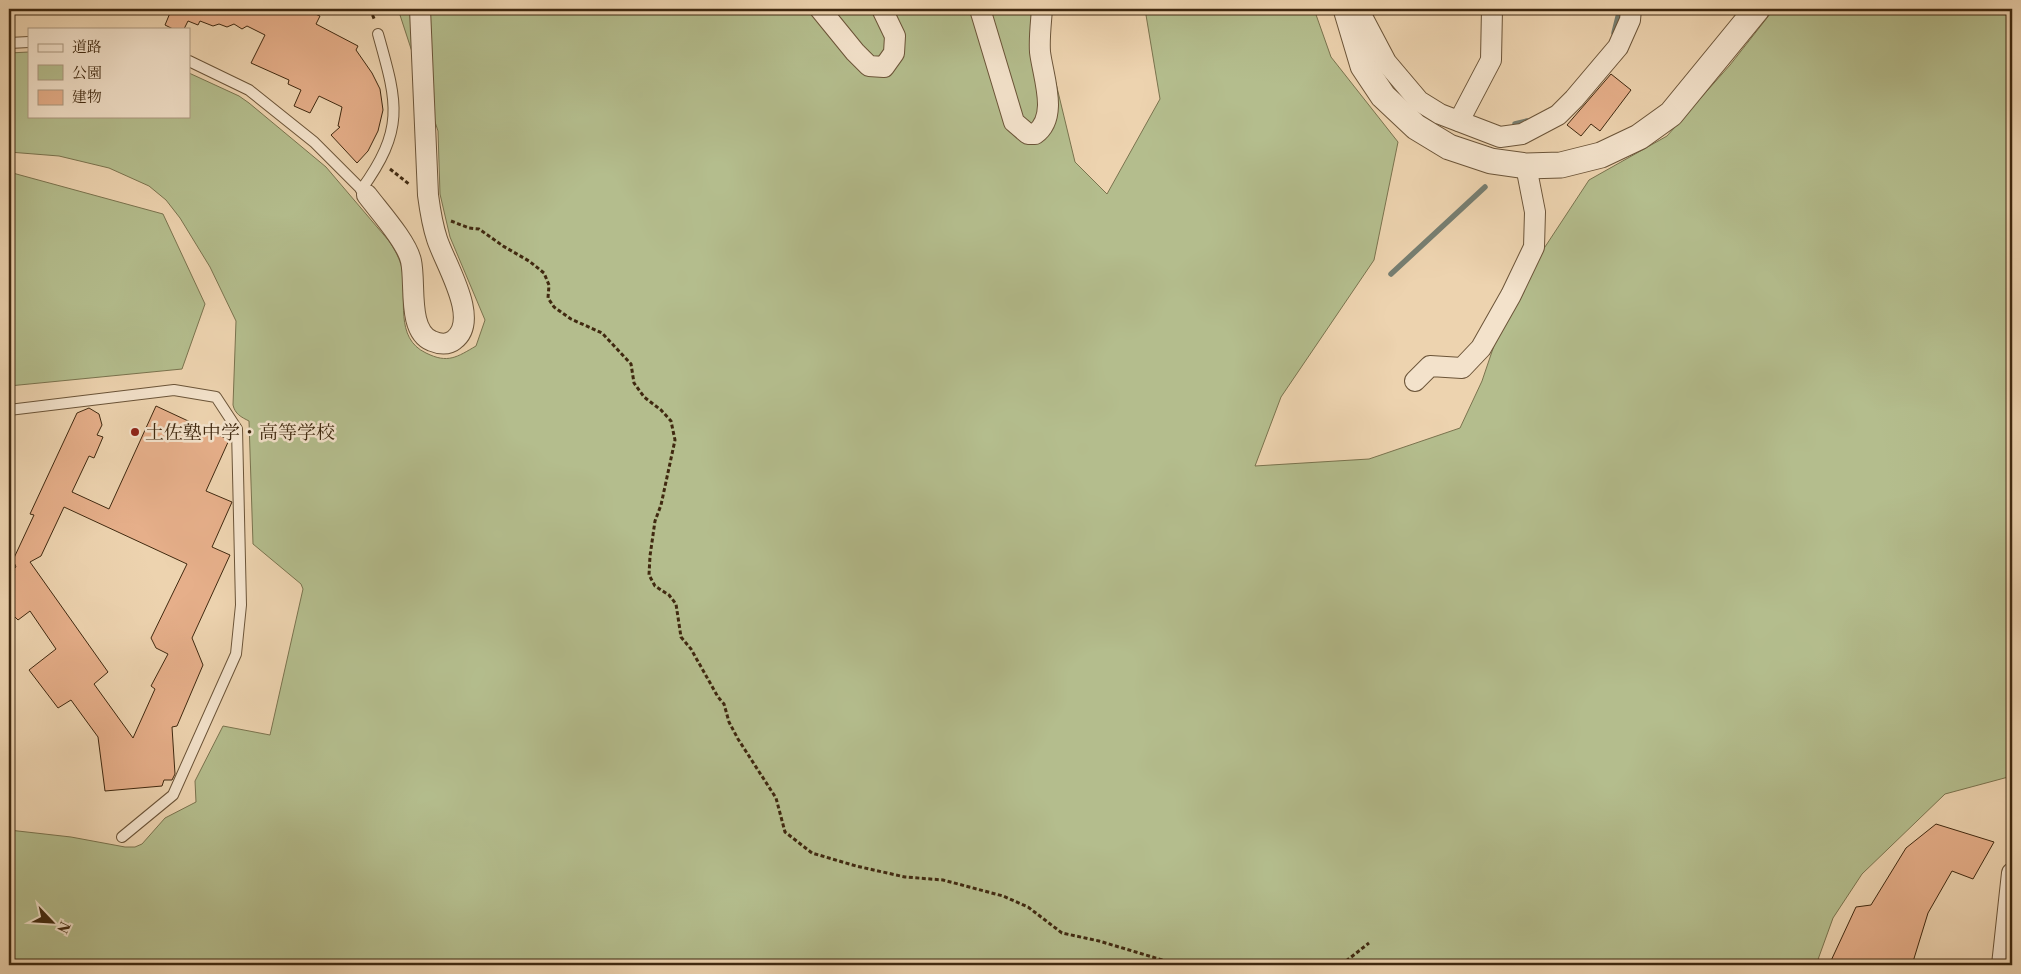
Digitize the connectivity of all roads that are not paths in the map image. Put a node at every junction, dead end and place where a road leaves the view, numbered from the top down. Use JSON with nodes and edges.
{"nodes":[{"id":1,"x":420,"y":9,"type":"edge"},
{"id":2,"x":820,"y":9,"type":"edge"},
{"id":3,"x":882,"y":9,"type":"edge"},
{"id":4,"x":980,"y":9,"type":"edge"},
{"id":5,"x":1042,"y":9,"type":"edge"},
{"id":6,"x":1346,"y":9,"type":"edge"},
{"id":7,"x":1358,"y":9,"type":"edge"},
{"id":8,"x":1492,"y":9,"type":"edge"},
{"id":9,"x":1631,"y":9,"type":"edge"},
{"id":10,"x":1757,"y":9,"type":"edge"},
{"id":11,"x":378,"y":34,"type":"dead end"},
{"id":12,"x":28,"y":42,"type":"edge"},
{"id":13,"x":9,"y":43,"type":"edge"},
{"id":14,"x":190,"y":61,"type":"edge"},
{"id":15,"x":1458,"y":121,"type":"junction"},
{"id":16,"x":1526,"y":166,"type":"junction"},
{"id":17,"x":364,"y":192,"type":"junction"},
{"id":18,"x":1415,"y":381,"type":"dead end"},
{"id":19,"x":9,"y":410,"type":"edge"},
{"id":20,"x":122,"y":837,"type":"dead end"},
{"id":21,"x":2012,"y":873,"type":"edge"},
{"id":22,"x":2002,"y":965,"type":"edge"}],
"edges":[{"from":1,"to":17,"type":"street"},
{"from":2,"to":3,"type":"street"},
{"from":4,"to":5,"type":"street"},
{"from":6,"to":16,"type":"street"},
{"from":7,"to":15,"type":"street"},
{"from":8,"to":15,"type":"street"},
{"from":9,"to":15,"type":"street"},
{"from":10,"to":16,"type":"street"},
{"from":11,"to":17,"type":"lane"},
{"from":12,"to":13,"type":"lane"},
{"from":14,"to":17,"type":"lane"},
{"from":16,"to":18,"type":"street"},
{"from":19,"to":20,"type":"lane"},
{"from":21,"to":22,"type":"street"}]}
